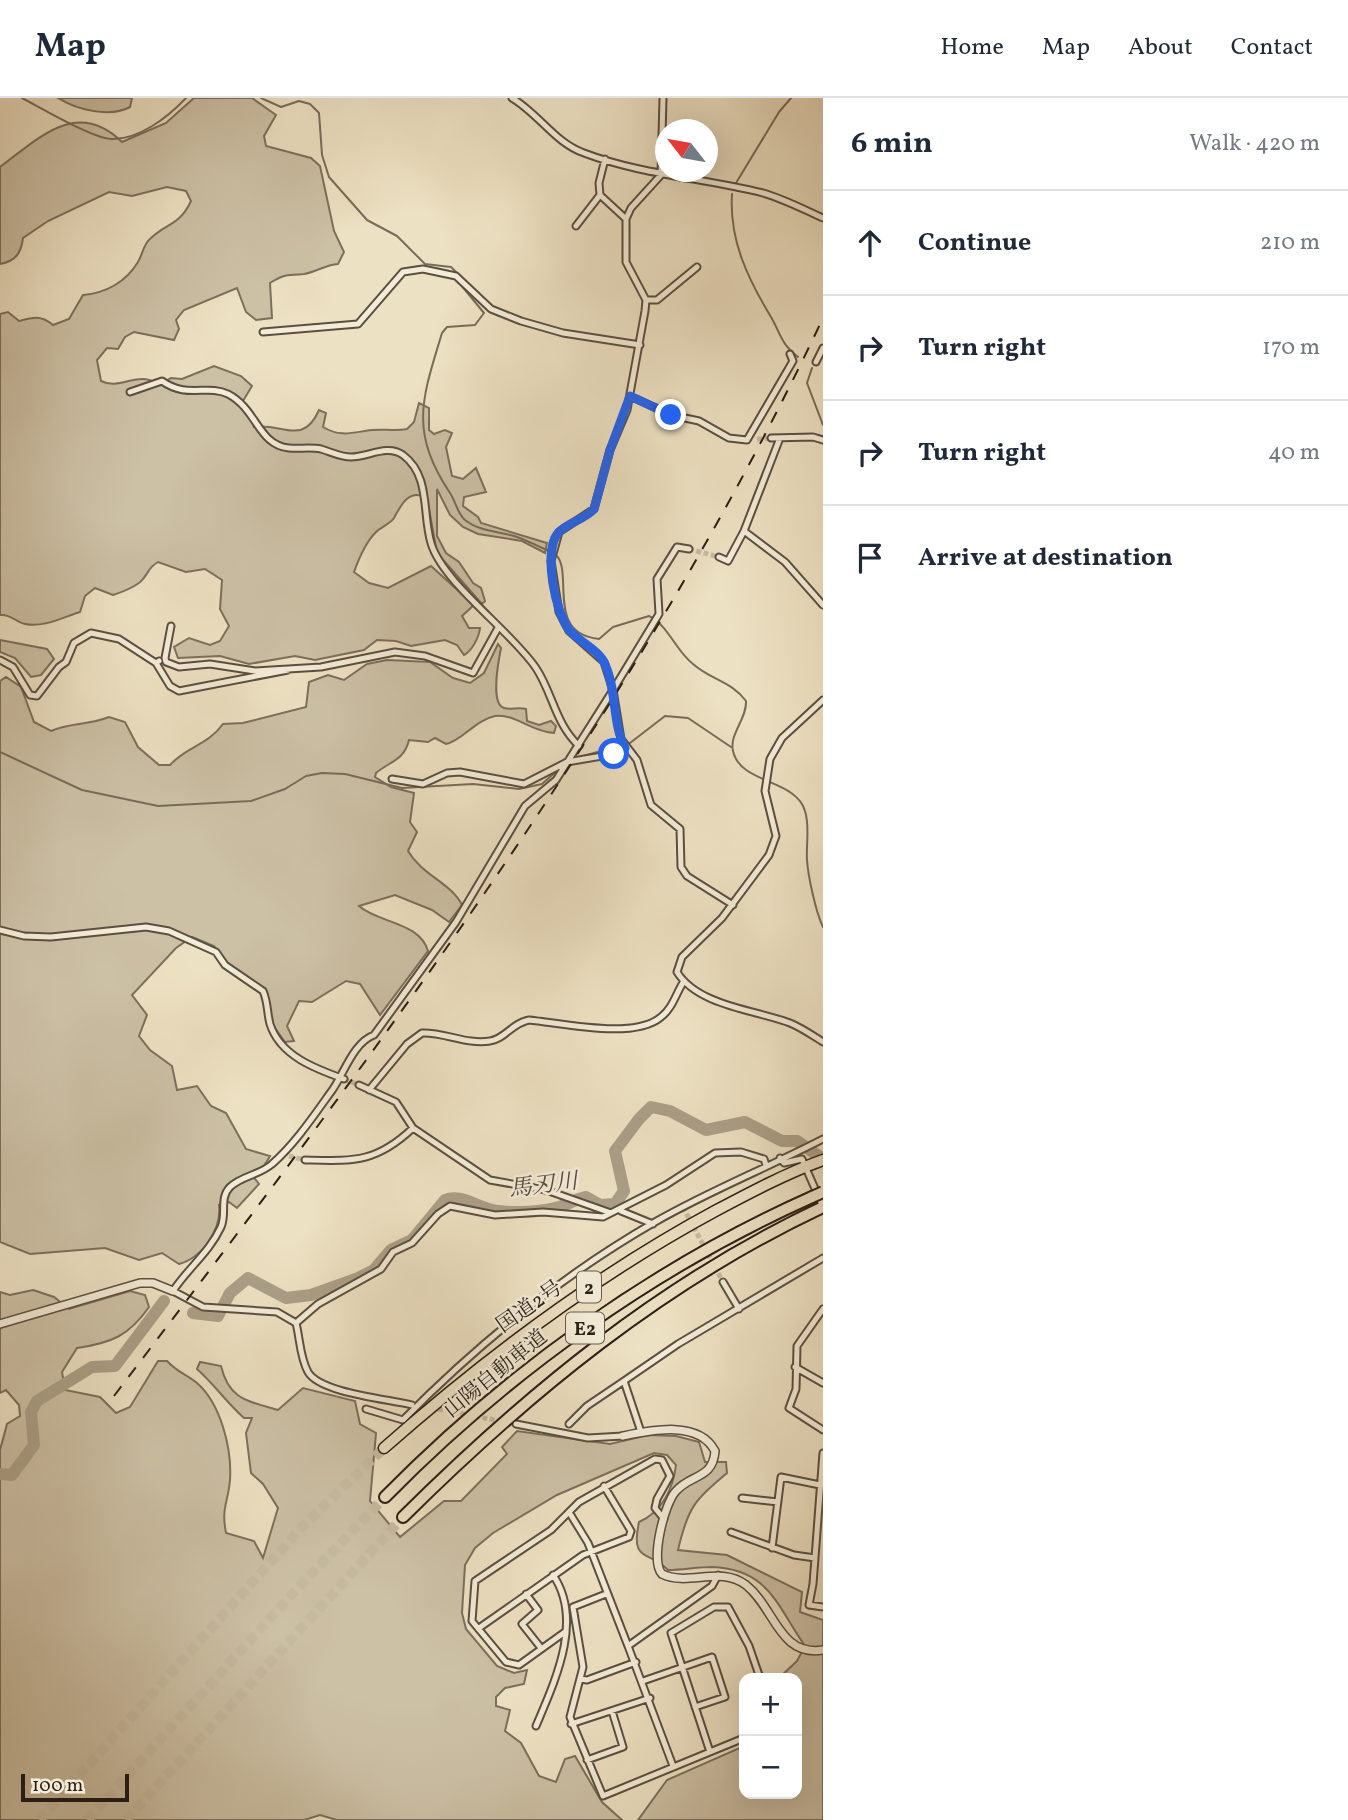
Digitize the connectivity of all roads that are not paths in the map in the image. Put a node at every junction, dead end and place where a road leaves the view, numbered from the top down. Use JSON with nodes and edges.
{"nodes":[{"id":1,"x":512,"y":98,"type":"edge"},
{"id":2,"x":663,"y":98,"type":"edge"},
{"id":3,"x":662,"y":119,"type":"edge"},
{"id":4,"x":605,"y":159,"type":"junction"},
{"id":5,"x":655,"y":172,"type":"edge"},
{"id":6,"x":655,"y":181,"type":"edge"},
{"id":7,"x":705,"y":182,"type":"edge"},
{"id":8,"x":600,"y":195,"type":"junction"},
{"id":9,"x":823,"y":218,"type":"edge"},
{"id":10,"x":626,"y":219,"type":"junction"},
{"id":11,"x":576,"y":226,"type":"dead end"},
{"id":12,"x":697,"y":267,"type":"dead end"},
{"id":13,"x":646,"y":300,"type":"junction"},
{"id":14,"x":263,"y":332,"type":"dead end"},
{"id":15,"x":640,"y":345,"type":"junction"},
{"id":16,"x":823,"y":348,"type":"edge"},
{"id":17,"x":790,"y":354,"type":"dead end"},
{"id":18,"x":816,"y":362,"type":"dead end"},
{"id":19,"x":130,"y":392,"type":"dead end"},
{"id":20,"x":630,"y":396,"type":"junction"},
{"id":21,"x":771,"y":438,"type":"tunnel mouth"},
{"id":22,"x":780,"y":438,"type":"junction"},
{"id":23,"x":823,"y":440,"type":"edge"},
{"id":24,"x":744,"y":531,"type":"junction"},
{"id":25,"x":689,"y":549,"type":"dead end"},
{"id":26,"x":719,"y":557,"type":"dead end"},
{"id":27,"x":823,"y":605,"type":"edge"},
{"id":28,"x":171,"y":626,"type":"dead end"},
{"id":29,"x":498,"y":628,"type":"junction"},
{"id":30,"x":164,"y":658,"type":"junction"},
{"id":31,"x":0,"y":660,"type":"edge"},
{"id":32,"x":156,"y":663,"type":"junction"},
{"id":33,"x":294,"y":667,"type":"junction"},
{"id":34,"x":613,"y":690,"type":"junction"},
{"id":35,"x":823,"y":700,"type":"edge"},
{"id":36,"x":579,"y":746,"type":"junction"},
{"id":37,"x":625,"y":748,"type":"junction"},
{"id":38,"x":567,"y":762,"type":"junction"},
{"id":39,"x":392,"y":779,"type":"dead end"},
{"id":40,"x":733,"y":905,"type":"junction"},
{"id":41,"x":0,"y":930,"type":"edge"},
{"id":42,"x":684,"y":981,"type":"junction"},
{"id":43,"x":823,"y":1042,"type":"edge"},
{"id":44,"x":342,"y":1078,"type":"junction"},
{"id":45,"x":359,"y":1085,"type":"tunnel mouth"},
{"id":46,"x":369,"y":1090,"type":"junction"},
{"id":47,"x":412,"y":1128,"type":"junction"},
{"id":48,"x":823,"y":1139,"type":"edge"},
{"id":49,"x":780,"y":1158,"type":"junction"},
{"id":50,"x":305,"y":1160,"type":"tunnel mouth"},
{"id":51,"x":820,"y":1161,"type":"edge"},
{"id":52,"x":766,"y":1165,"type":"junction"},
{"id":53,"x":806,"y":1167,"type":"junction"},
{"id":54,"x":823,"y":1192,"type":"edge"},
{"id":55,"x":821,"y":1208,"type":"edge"},
{"id":56,"x":621,"y":1211,"type":"junction"},
{"id":57,"x":611,"y":1213,"type":"junction"},
{"id":58,"x":653,"y":1224,"type":"junction"},
{"id":59,"x":823,"y":1258,"type":"edge"},
{"id":60,"x":723,"y":1282,"type":"tunnel mouth"},
{"id":61,"x":173,"y":1291,"type":"junction"},
{"id":62,"x":739,"y":1309,"type":"junction"},
{"id":63,"x":823,"y":1309,"type":"edge"},
{"id":64,"x":296,"y":1323,"type":"junction"},
{"id":65,"x":0,"y":1324,"type":"edge"},
{"id":66,"x":795,"y":1367,"type":"junction"},
{"id":67,"x":624,"y":1381,"type":"junction"},
{"id":68,"x":823,"y":1383,"type":"edge"},
{"id":69,"x":412,"y":1405,"type":"tunnel mouth"},
{"id":70,"x":366,"y":1409,"type":"dead end"},
{"id":71,"x":516,"y":1424,"type":"tunnel mouth"},
{"id":72,"x":569,"y":1424,"type":"dead end"},
{"id":73,"x":823,"y":1430,"type":"edge"},
{"id":74,"x":641,"y":1432,"type":"junction"},
{"id":75,"x":623,"y":1436,"type":"joint"},
{"id":76,"x":384,"y":1448,"type":"tunnel mouth"},
{"id":77,"x":823,"y":1453,"type":"edge"},
{"id":78,"x":820,"y":1485,"type":"junction"},
{"id":79,"x":604,"y":1486,"type":"junction"},
{"id":80,"x":385,"y":1497,"type":"tunnel mouth"},
{"id":81,"x":742,"y":1498,"type":"dead end"},
{"id":82,"x":778,"y":1502,"type":"junction"},
{"id":83,"x":569,"y":1512,"type":"junction"},
{"id":84,"x":403,"y":1517,"type":"tunnel mouth"},
{"id":85,"x":664,"y":1518,"type":"junction"},
{"id":86,"x":732,"y":1532,"type":"dead end"},
{"id":87,"x":772,"y":1548,"type":"junction"},
{"id":88,"x":591,"y":1552,"type":"junction"},
{"id":89,"x":815,"y":1558,"type":"junction"},
{"id":90,"x":553,"y":1575,"type":"junction"},
{"id":91,"x":718,"y":1575,"type":"junction"},
{"id":92,"x":526,"y":1594,"type":"junction"},
{"id":93,"x":606,"y":1594,"type":"junction"},
{"id":94,"x":823,"y":1607,"type":"edge"},
{"id":95,"x":479,"y":1628,"type":"junction"},
{"id":96,"x":565,"y":1632,"type":"junction"},
{"id":97,"x":628,"y":1646,"type":"junction"},
{"id":98,"x":541,"y":1648,"type":"junction"},
{"id":99,"x":823,"y":1650,"type":"edge"},
{"id":100,"x":636,"y":1662,"type":"junction"},
{"id":101,"x":682,"y":1667,"type":"junction"},
{"id":102,"x":758,"y":1673,"type":"edge"},
{"id":103,"x":580,"y":1679,"type":"junction"},
{"id":104,"x":643,"y":1681,"type":"junction"},
{"id":105,"x":650,"y":1698,"type":"junction"},
{"id":106,"x":695,"y":1707,"type":"junction"},
{"id":107,"x":612,"y":1711,"type":"junction"},
{"id":108,"x":571,"y":1724,"type":"junction"},
{"id":109,"x":536,"y":1726,"type":"dead end"},
{"id":110,"x":739,"y":1740,"type":"edge"},
{"id":111,"x":710,"y":1752,"type":"junction"},
{"id":112,"x":587,"y":1760,"type":"junction"},
{"id":113,"x":673,"y":1766,"type":"junction"}],
"edges":[{"from":1,"to":4,"type":"street"},
{"from":2,"to":3,"type":"street"},
{"from":4,"to":5,"type":"street"},
{"from":4,"to":8,"type":"street"},
{"from":6,"to":10,"type":"street"},
{"from":7,"to":9,"type":"street"},
{"from":8,"to":10,"type":"street"},
{"from":8,"to":11,"type":"street"},
{"from":10,"to":13,"type":"street"},
{"from":12,"to":13,"type":"street"},
{"from":13,"to":15,"type":"street"},
{"from":14,"to":15,"type":"street"},
{"from":15,"to":20,"type":"street"},
{"from":16,"to":18,"type":"street"},
{"from":17,"to":20,"type":"street"},
{"from":19,"to":29,"type":"street"},
{"from":20,"to":34,"type":"street"},
{"from":21,"to":22,"type":"street"},
{"from":22,"to":23,"type":"street"},
{"from":22,"to":24,"type":"street"},
{"from":24,"to":26,"type":"street"},
{"from":24,"to":27,"type":"street"},
{"from":25,"to":34,"type":"street"},
{"from":28,"to":30,"type":"street"},
{"from":29,"to":33,"type":"street"},
{"from":29,"to":36,"type":"street"},
{"from":30,"to":32,"type":"street"},
{"from":30,"to":33,"type":"street"},
{"from":31,"to":32,"type":"street"},
{"from":32,"to":33,"type":"street"},
{"from":34,"to":36,"type":"street"},
{"from":34,"to":37,"type":"street"},
{"from":35,"to":40,"type":"street"},
{"from":36,"to":38,"type":"street"},
{"from":37,"to":38,"type":"street"},
{"from":37,"to":40,"type":"street"},
{"from":38,"to":39,"type":"street"},
{"from":38,"to":44,"type":"street"},
{"from":40,"to":42,"type":"street"},
{"from":41,"to":44,"type":"street"},
{"from":42,"to":43,"type":"street"},
{"from":42,"to":46,"type":"street"},
{"from":44,"to":61,"type":"street"},
{"from":45,"to":46,"type":"street"},
{"from":46,"to":47,"type":"street"},
{"from":47,"to":50,"type":"street"},
{"from":47,"to":57,"type":"street"},
{"from":48,"to":49,"type":"street"},
{"from":49,"to":52,"type":"street"},
{"from":49,"to":53,"type":"street"},
{"from":51,"to":53,"type":"highway","name":"国道2号","number":"2"},
{"from":52,"to":56,"type":"street"},
{"from":52,"to":58,"type":"street"},
{"from":53,"to":55,"type":"street"},
{"from":53,"to":76,"type":"highway","name":"国道2号","number":"2"},
{"from":54,"to":80,"type":"highway","name":"山陽自動車道","number":"E2","bridge":true},
{"from":55,"to":84,"type":"highway","name":"山陽自動車道","number":"E2"},
{"from":56,"to":57,"type":"street"},
{"from":56,"to":58,"type":"street"},
{"from":57,"to":64,"type":"street"},
{"from":58,"to":70,"type":"street"},
{"from":59,"to":62,"type":"street"},
{"from":60,"to":62,"type":"street"},
{"from":61,"to":64,"type":"street"},
{"from":61,"to":65,"type":"street"},
{"from":62,"to":67,"type":"street"},
{"from":63,"to":66,"type":"street"},
{"from":64,"to":69,"type":"street"},
{"from":66,"to":68,"type":"street"},
{"from":66,"to":73,"type":"street"},
{"from":67,"to":72,"type":"street"},
{"from":67,"to":74,"type":"street"},
{"from":71,"to":75,"type":"street"},
{"from":74,"to":75,"type":"street"},
{"from":74,"to":85,"type":"street"},
{"from":77,"to":78,"type":"street"},
{"from":78,"to":82,"type":"street"},
{"from":78,"to":89,"type":"street"},
{"from":79,"to":83,"type":"street"},
{"from":79,"to":85,"type":"street"},
{"from":79,"to":88,"type":"street"},
{"from":81,"to":82,"type":"street"},
{"from":82,"to":87,"type":"street"},
{"from":83,"to":88,"type":"street"},
{"from":83,"to":95,"type":"street"},
{"from":85,"to":91,"type":"street"},
{"from":86,"to":87,"type":"street"},
{"from":87,"to":89,"type":"street"},
{"from":88,"to":90,"type":"street"},
{"from":88,"to":93,"type":"street"},
{"from":89,"to":94,"type":"street"},
{"from":90,"to":92,"type":"street"},
{"from":90,"to":96,"type":"street"},
{"from":91,"to":97,"type":"street"},
{"from":91,"to":99,"type":"street"},
{"from":92,"to":95,"type":"street"},
{"from":92,"to":98,"type":"street"},
{"from":93,"to":97,"type":"street"},
{"from":93,"to":103,"type":"street"},
{"from":95,"to":98,"type":"street"},
{"from":96,"to":98,"type":"street"},
{"from":96,"to":109,"type":"street"},
{"from":97,"to":100,"type":"street"},
{"from":100,"to":103,"type":"street"},
{"from":100,"to":104,"type":"street"},
{"from":101,"to":102,"type":"street"},
{"from":101,"to":104,"type":"street"},
{"from":101,"to":106,"type":"street"},
{"from":101,"to":106,"type":"street"},
{"from":103,"to":108,"type":"street"},
{"from":104,"to":105,"type":"street"},
{"from":105,"to":107,"type":"street"},
{"from":105,"to":113,"type":"street"},
{"from":106,"to":111,"type":"street"},
{"from":107,"to":108,"type":"street"},
{"from":107,"to":112,"type":"street"},
{"from":108,"to":112,"type":"street"},
{"from":110,"to":111,"type":"street"},
{"from":111,"to":113,"type":"street"},
{"from":112,"to":113,"type":"street"}]}
